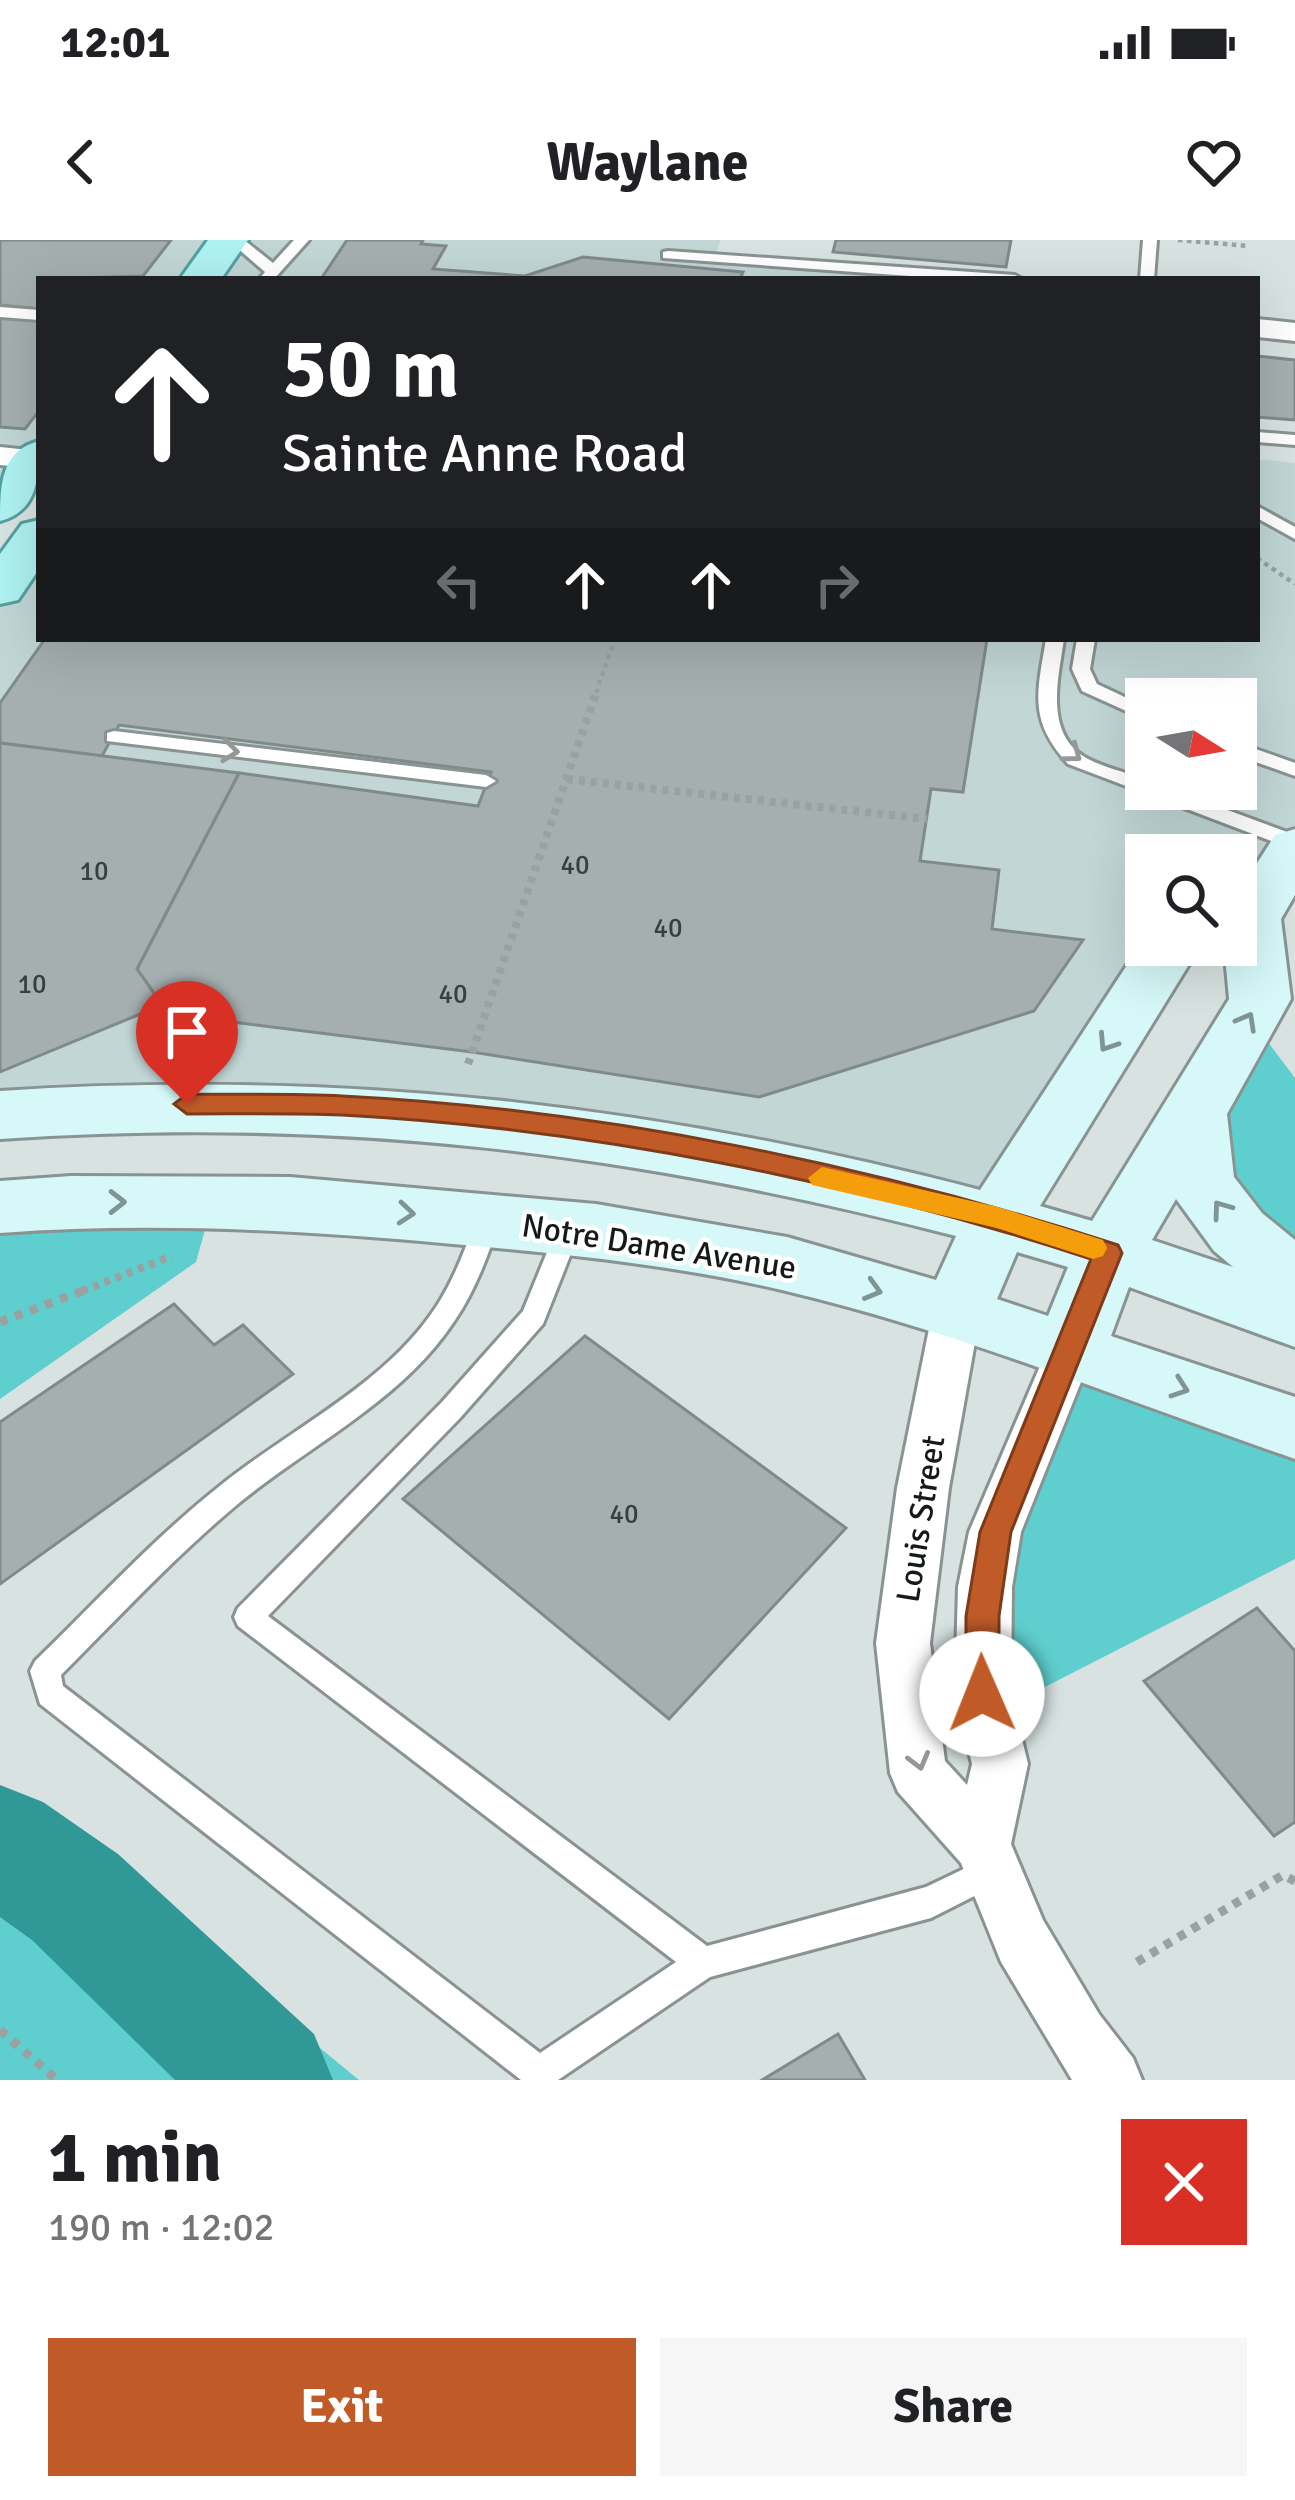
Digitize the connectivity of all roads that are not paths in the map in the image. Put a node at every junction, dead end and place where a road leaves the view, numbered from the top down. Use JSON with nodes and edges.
{"nodes":[{"id":1,"x":232,"y":240,"type":"edge"},
{"id":2,"x":302,"y":240,"type":"edge"},
{"id":3,"x":1150,"y":240,"type":"edge"},
{"id":4,"x":668,"y":255,"type":"dead end"},
{"id":5,"x":269,"y":275,"type":"edge"},
{"id":6,"x":202,"y":276,"type":"edge"},
{"id":7,"x":972,"y":276,"type":"edge"},
{"id":8,"x":1147,"y":276,"type":"edge"},
{"id":9,"x":0,"y":312,"type":"edge"},
{"id":10,"x":36,"y":315,"type":"edge"},
{"id":11,"x":1260,"y":328,"type":"edge"},
{"id":12,"x":1295,"y":332,"type":"edge"},
{"id":13,"x":1260,"y":437,"type":"edge"},
{"id":14,"x":1295,"y":440,"type":"edge"},
{"id":15,"x":28,"y":457,"type":"edge"},
{"id":16,"x":0,"y":507,"type":"edge"},
{"id":17,"x":1260,"y":513,"type":"edge"},
{"id":18,"x":1295,"y":534,"type":"edge"},
{"id":19,"x":36,"y":538,"type":"edge"},
{"id":20,"x":0,"y":590,"type":"edge"},
{"id":21,"x":1055,"y":642,"type":"edge"},
{"id":22,"x":1086,"y":642,"type":"edge"},
{"id":23,"x":1125,"y":704,"type":"edge"},
{"id":24,"x":114,"y":737,"type":"dead end"},
{"id":25,"x":1257,"y":756,"type":"edge"},
{"id":26,"x":1295,"y":770,"type":"edge"},
{"id":27,"x":486,"y":781,"type":"dead end"},
{"id":28,"x":1295,"y":845,"type":"edge"},
{"id":29,"x":1257,"y":901,"type":"edge"},
{"id":30,"x":1159,"y":966,"type":"edge"},
{"id":31,"x":1253,"y":966,"type":"edge"},
{"id":32,"x":1196,"y":1114,"type":"junction"},
{"id":33,"x":0,"y":1115,"type":"edge"},
{"id":34,"x":0,"y":1207,"type":"edge"},
{"id":35,"x":998,"y":1217,"type":"junction"},
{"id":36,"x":488,"y":1220,"type":"junction"},
{"id":37,"x":569,"y":1228,"type":"junction"},
{"id":38,"x":1108,"y":1253,"type":"junction"},
{"id":39,"x":1295,"y":1279,"type":"edge"},
{"id":40,"x":956,"y":1314,"type":"junction"},
{"id":41,"x":1295,"y":1319,"type":"edge"},
{"id":42,"x":1069,"y":1352,"type":"junction"},
{"id":43,"x":1295,"y":1428,"type":"edge"},
{"id":44,"x":988,"y":1857,"type":"junction"},
{"id":45,"x":703,"y":1963,"type":"junction"},
{"id":46,"x":1111,"y":2080,"type":"edge"}],
"edges":[{"from":1,"to":5,"type":"lane"},
{"from":1,"to":6,"type":"main road"},
{"from":2,"to":5,"type":"lane"},
{"from":3,"to":8,"type":"lane"},
{"from":4,"to":7,"type":"lane"},
{"from":9,"to":10,"type":"lane"},
{"from":11,"to":12,"type":"street"},
{"from":13,"to":14,"type":"lane"},
{"from":15,"to":16,"type":"main road"},
{"from":17,"to":18,"type":"lane"},
{"from":19,"to":20,"type":"main road"},
{"from":21,"to":28,"type":"lane","one_way":true},
{"from":22,"to":23,"type":"lane"},
{"from":24,"to":27,"type":"lane","one_way":true},
{"from":25,"to":26,"type":"lane"},
{"from":28,"to":29,"type":"main road"},
{"from":30,"to":35,"type":"main road","one_way":true},
{"from":32,"to":31,"type":"main road","one_way":true},
{"from":32,"to":38,"type":"main road"},
{"from":39,"to":32,"type":"main road","one_way":true},
{"from":33,"to":35,"type":"main road"},
{"from":34,"to":36,"type":"main road","name":"Notre Dame Avenue","one_way":true},
{"from":35,"to":38,"type":"main road"},
{"from":35,"to":40,"type":"main road"},
{"from":36,"to":37,"type":"main road","name":"Notre Dame Avenue"},
{"from":36,"to":45,"type":"lane"},
{"from":37,"to":40,"type":"main road","name":"Notre Dame Avenue","one_way":true},
{"from":37,"to":45,"type":"lane"},
{"from":38,"to":41,"type":"main road"},
{"from":38,"to":42,"type":"main road"},
{"from":40,"to":42,"type":"main road","name":"Notre Dame Avenue"},
{"from":40,"to":44,"type":"street","name":"Louis Street","one_way":true},
{"from":42,"to":43,"type":"main road","name":"Notre Dame Avenue","one_way":true},
{"from":42,"to":44,"type":"street"},
{"from":44,"to":45,"type":"lane"},
{"from":44,"to":46,"type":"street","name":"Louis Street"}]}
